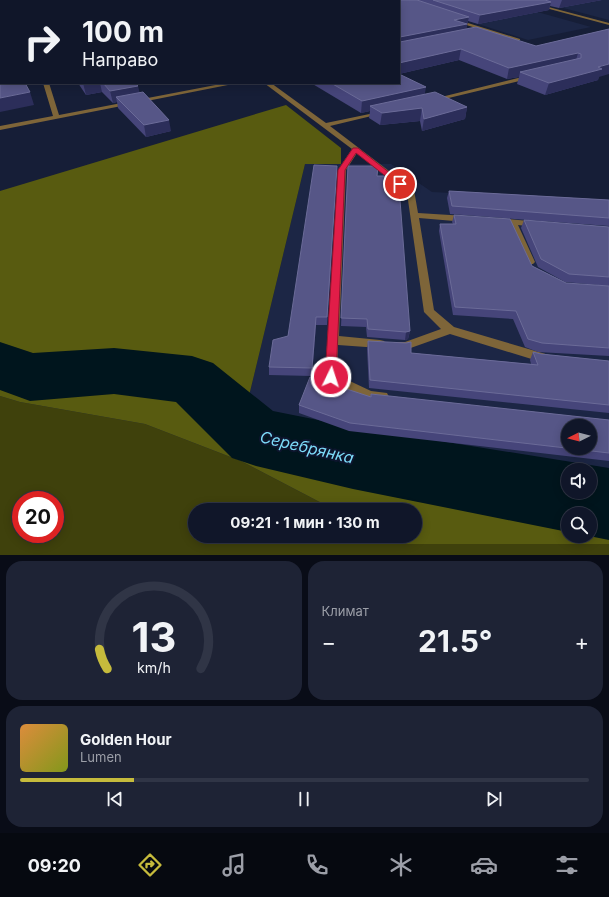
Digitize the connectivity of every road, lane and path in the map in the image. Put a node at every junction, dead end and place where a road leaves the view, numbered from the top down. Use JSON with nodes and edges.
{"nodes":[{"id":1,"x":518,"y":0,"type":"edge"},
{"id":2,"x":447,"y":17,"type":"edge"},
{"id":3,"x":609,"y":24,"type":"edge"},
{"id":4,"x":490,"y":31,"type":"junction"},
{"id":5,"x":475,"y":34,"type":"edge"},
{"id":6,"x":518,"y":40,"type":"edge"},
{"id":7,"x":537,"y":75,"type":"edge"},
{"id":8,"x":46,"y":84,"type":"edge"},
{"id":9,"x":229,"y":84,"type":"edge"},
{"id":10,"x":268,"y":84,"type":"edge"},
{"id":11,"x":424,"y":102,"type":"edge"},
{"id":12,"x":386,"y":111,"type":"edge"},
{"id":13,"x":57,"y":117,"type":"junction"},
{"id":14,"x":325,"y":125,"type":"junction"},
{"id":15,"x":0,"y":128,"type":"edge"},
{"id":16,"x":356,"y":149,"type":"junction"},
{"id":17,"x":414,"y":215,"type":"junction"},
{"id":18,"x":475,"y":220,"type":"edge"},
{"id":19,"x":490,"y":221,"type":"edge"},
{"id":20,"x":513,"y":222,"type":"junction"},
{"id":21,"x":545,"y":225,"type":"edge"},
{"id":22,"x":533,"y":270,"type":"edge"},
{"id":23,"x":450,"y":330,"type":"junction"},
{"id":24,"x":333,"y":340,"type":"junction"},
{"id":25,"x":554,"y":358,"type":"edge"},
{"id":26,"x":392,"y":398,"type":"edge"}],
"edges":[{"from":1,"to":3,"type":"street"},
{"from":2,"to":4,"type":"street"},
{"from":4,"to":5,"type":"street"},
{"from":4,"to":6,"type":"street"},
{"from":7,"to":11,"type":"street"},
{"from":8,"to":13,"type":"street"},
{"from":9,"to":13,"type":"street"},
{"from":10,"to":14,"type":"street"},
{"from":12,"to":14,"type":"street"},
{"from":13,"to":15,"type":"street"},
{"from":14,"to":16,"type":"street"},
{"from":16,"to":17,"type":"street"},
{"from":16,"to":24,"type":"street"},
{"from":17,"to":18,"type":"street"},
{"from":17,"to":23,"type":"street"},
{"from":19,"to":20,"type":"street"},
{"from":20,"to":21,"type":"street"},
{"from":20,"to":22,"type":"street"},
{"from":23,"to":24,"type":"street"},
{"from":23,"to":25,"type":"street"},
{"from":24,"to":26,"type":"street"}]}
